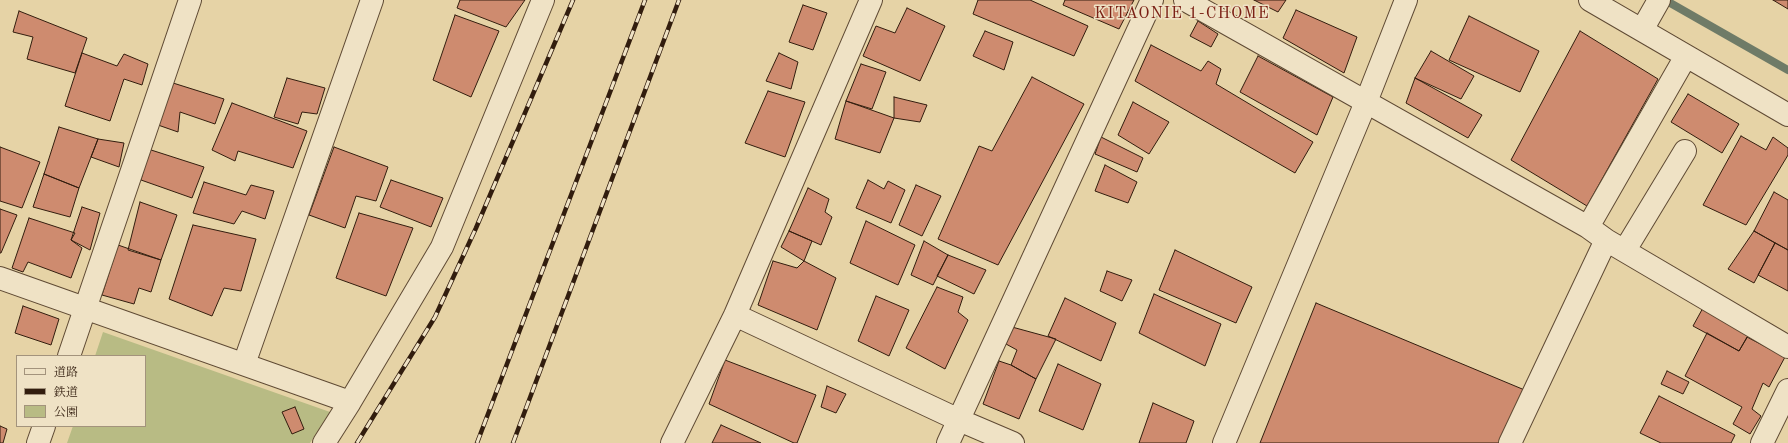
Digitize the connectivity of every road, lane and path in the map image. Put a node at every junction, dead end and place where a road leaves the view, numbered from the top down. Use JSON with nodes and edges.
{"nodes":[{"id":1,"x":190,"y":0,"type":"edge"},
{"id":2,"x":372,"y":0,"type":"edge"},
{"id":3,"x":543,"y":0,"type":"edge"},
{"id":4,"x":871,"y":0,"type":"edge"},
{"id":5,"x":1152,"y":0,"type":"edge"},
{"id":6,"x":1185,"y":0,"type":"edge"},
{"id":7,"x":1406,"y":0,"type":"edge"},
{"id":8,"x":1590,"y":0,"type":"edge"},
{"id":9,"x":1659,"y":0,"type":"edge"},
{"id":10,"x":1642,"y":30,"type":"junction"},
{"id":11,"x":1686,"y":56,"type":"junction"},
{"id":12,"x":1366,"y":102,"type":"junction"},
{"id":13,"x":1788,"y":115,"type":"edge"},
{"id":14,"x":1686,"y":151,"type":"dead end"},
{"id":15,"x":1588,"y":227,"type":"junction"},
{"id":16,"x":1606,"y":240,"type":"junction"},
{"id":17,"x":1625,"y":250,"type":"junction"},
{"id":18,"x":0,"y":278,"type":"edge"},
{"id":19,"x":86,"y":307,"type":"junction"},
{"id":20,"x":735,"y":315,"type":"junction"},
{"id":21,"x":1788,"y":347,"type":"edge"},
{"id":22,"x":69,"y":355,"type":"edge"},
{"id":23,"x":244,"y":364,"type":"junction"},
{"id":24,"x":1788,"y":390,"type":"edge"},
{"id":25,"x":350,"y":402,"type":"junction"},
{"id":26,"x":959,"y":420,"type":"junction"},
{"id":27,"x":44,"y":427,"type":"edge"},
{"id":28,"x":38,"y":443,"type":"edge"},
{"id":29,"x":324,"y":443,"type":"edge"},
{"id":30,"x":672,"y":443,"type":"edge"},
{"id":31,"x":948,"y":443,"type":"edge"},
{"id":32,"x":1013,"y":443,"type":"edge"},
{"id":33,"x":1224,"y":443,"type":"edge"},
{"id":34,"x":1510,"y":443,"type":"edge"},
{"id":35,"x":1762,"y":443,"type":"edge"}],
"edges":[{"from":1,"to":19,"type":"street"},
{"from":2,"to":23,"type":"street"},
{"from":3,"to":25,"type":"street"},
{"from":4,"to":20,"type":"street"},
{"from":5,"to":26,"type":"street"},
{"from":6,"to":12,"type":"street"},
{"from":7,"to":12,"type":"street"},
{"from":8,"to":10,"type":"street"},
{"from":9,"to":10,"type":"street"},
{"from":10,"to":11,"type":"street"},
{"from":11,"to":13,"type":"street"},
{"from":11,"to":15,"type":"street"},
{"from":12,"to":15,"type":"street"},
{"from":12,"to":33,"type":"street"},
{"from":14,"to":17,"type":"street"},
{"from":15,"to":16,"type":"street"},
{"from":16,"to":17,"type":"street"},
{"from":16,"to":34,"type":"street"},
{"from":17,"to":21,"type":"street"},
{"from":18,"to":19,"type":"street"},
{"from":19,"to":22,"type":"street"},
{"from":19,"to":23,"type":"street"},
{"from":20,"to":26,"type":"street"},
{"from":20,"to":30,"type":"street"},
{"from":23,"to":25,"type":"street"},
{"from":24,"to":35,"type":"street"},
{"from":25,"to":29,"type":"street"},
{"from":26,"to":31,"type":"street"},
{"from":26,"to":32,"type":"street"},
{"from":27,"to":28,"type":"street"}]}
